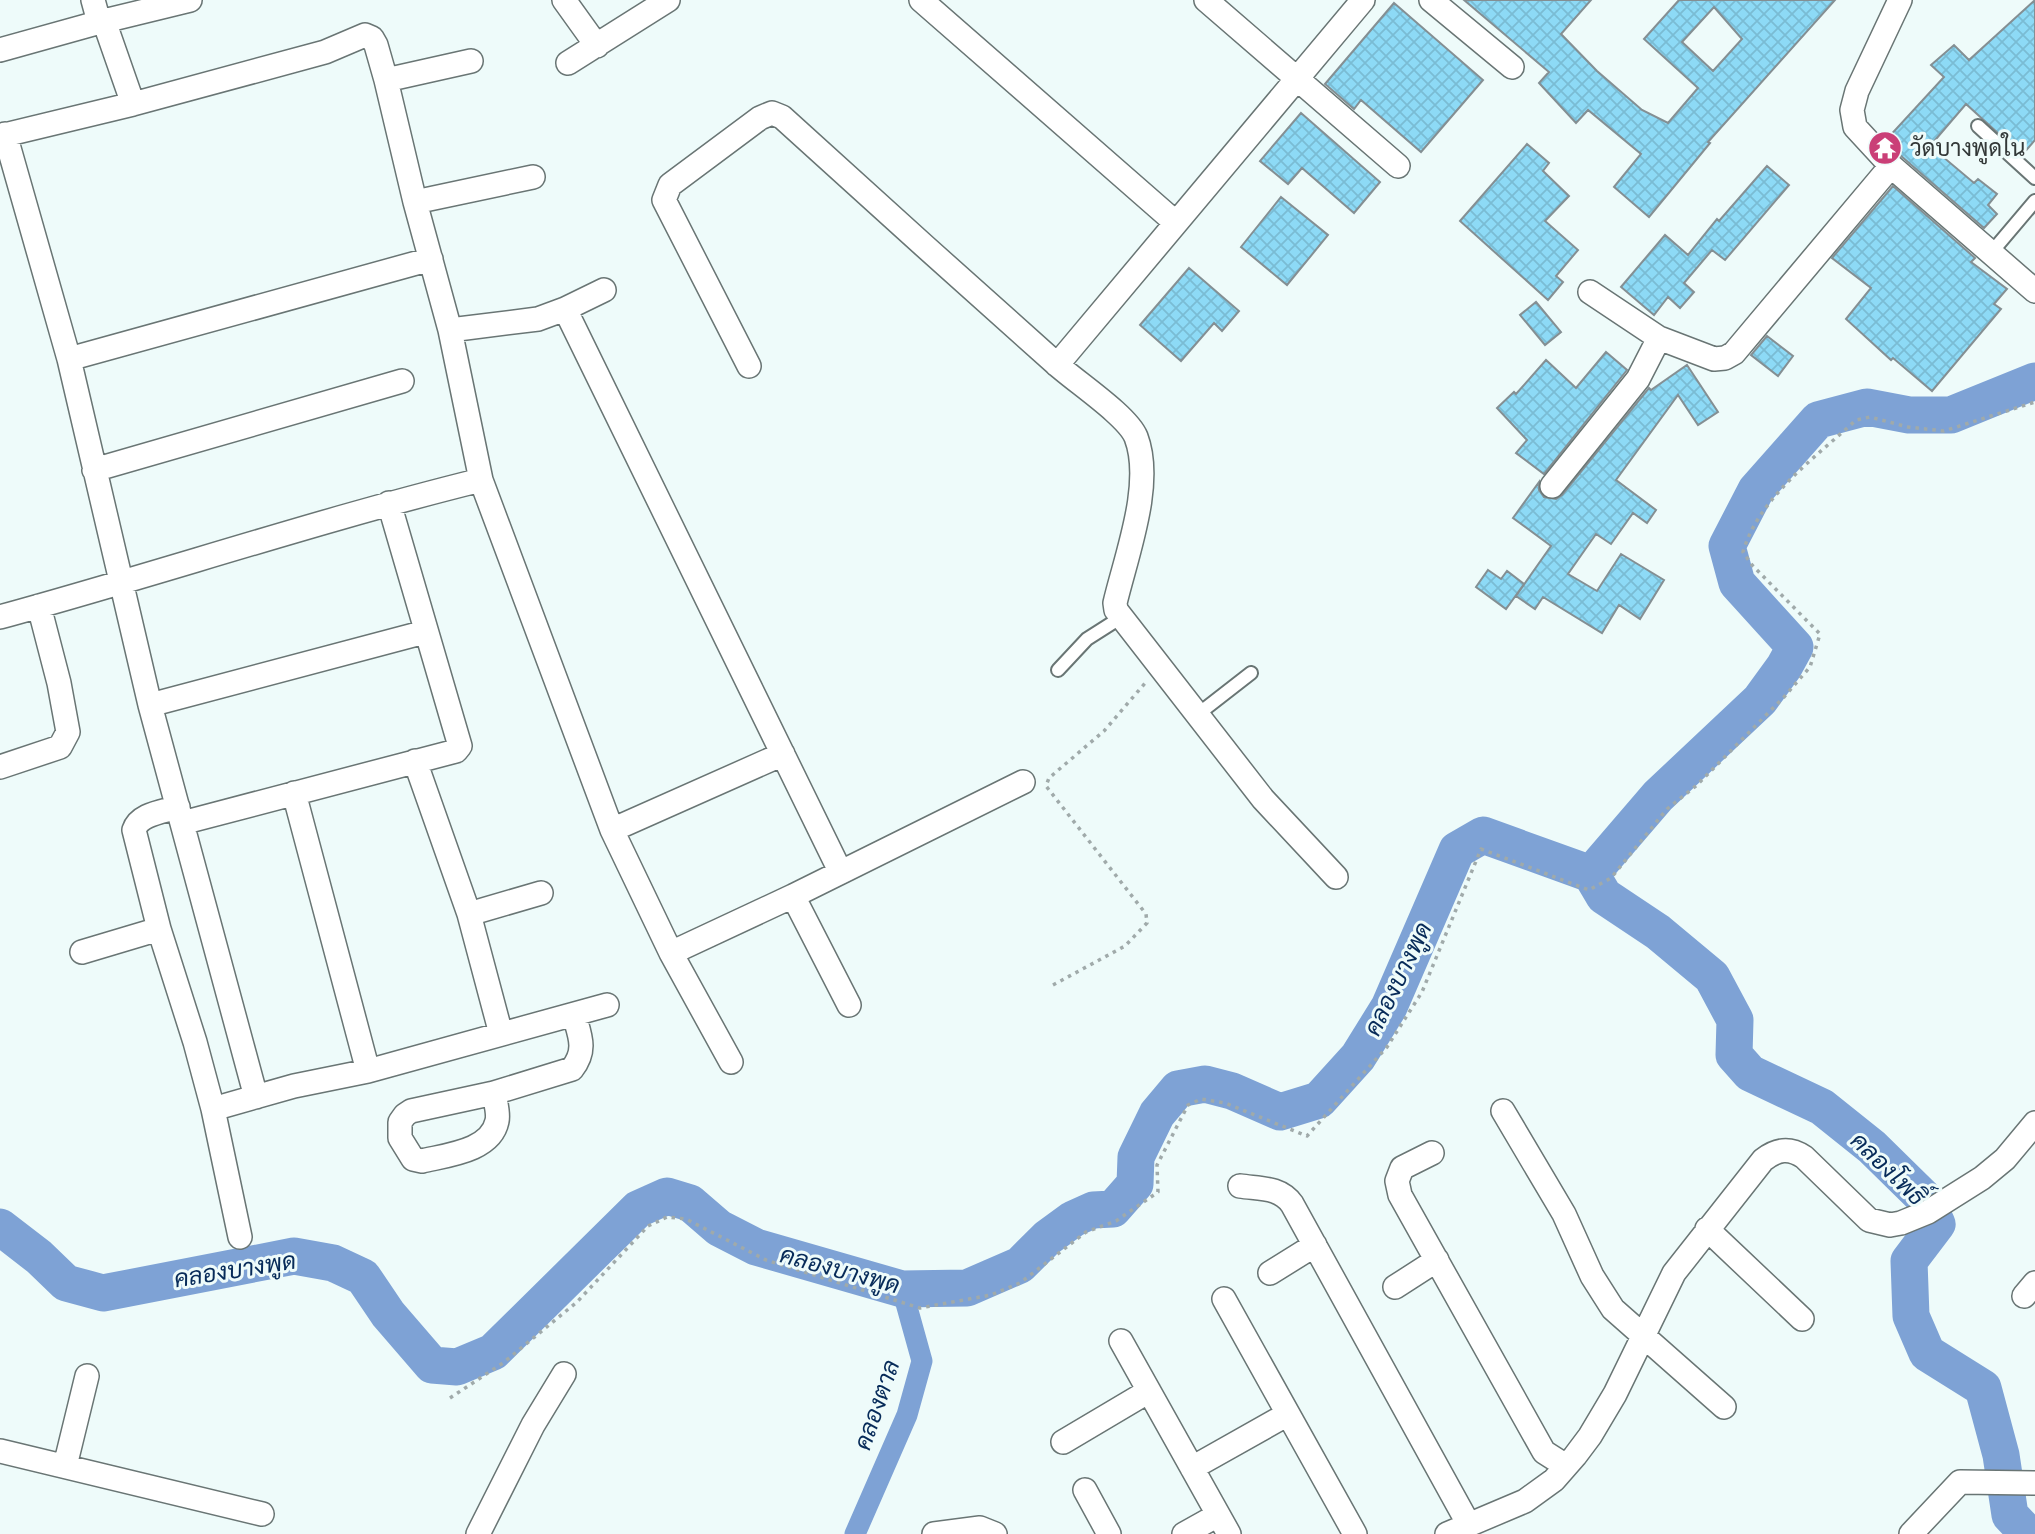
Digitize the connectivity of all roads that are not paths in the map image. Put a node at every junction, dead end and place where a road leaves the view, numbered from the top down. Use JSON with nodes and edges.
{"nodes":[{"id":1,"x":93,"y":0,"type":"edge"},
{"id":2,"x":190,"y":0,"type":"edge"},
{"id":3,"x":564,"y":0,"type":"edge"},
{"id":4,"x":668,"y":0,"type":"edge"},
{"id":5,"x":921,"y":0,"type":"edge"},
{"id":6,"x":1206,"y":0,"type":"edge"},
{"id":7,"x":1363,"y":0,"type":"edge"},
{"id":8,"x":1431,"y":0,"type":"edge"},
{"id":9,"x":1900,"y":0,"type":"edge"},
{"id":10,"x":102,"y":21,"type":"junction"},
{"id":11,"x":597,"y":46,"type":"junction"},
{"id":12,"x":0,"y":50,"type":"edge"},
{"id":13,"x":471,"y":61,"type":"dead end"},
{"id":14,"x":568,"y":63,"type":"dead end"},
{"id":15,"x":1512,"y":67,"type":"dead end"},
{"id":16,"x":1298,"y":78,"type":"junction"},
{"id":17,"x":386,"y":80,"type":"junction"},
{"id":18,"x":133,"y":104,"type":"junction"},
{"id":19,"x":1978,"y":126,"type":"dead end"},
{"id":20,"x":3,"y":135,"type":"edge"},
{"id":21,"x":1398,"y":166,"type":"dead end"},
{"id":22,"x":1891,"y":166,"type":"junction"},
{"id":23,"x":533,"y":177,"type":"dead end"},
{"id":24,"x":2035,"y":178,"type":"edge"},
{"id":25,"x":2035,"y":201,"type":"edge"},
{"id":26,"x":415,"y":202,"type":"junction"},
{"id":27,"x":1176,"y":223,"type":"junction"},
{"id":28,"x":1991,"y":253,"type":"junction"},
{"id":29,"x":431,"y":259,"type":"junction"},
{"id":30,"x":604,"y":290,"type":"dead end"},
{"id":31,"x":2035,"y":290,"type":"edge"},
{"id":32,"x":1590,"y":292,"type":"dead end"},
{"id":33,"x":565,"y":309,"type":"junction"},
{"id":34,"x":450,"y":330,"type":"junction"},
{"id":35,"x":1659,"y":338,"type":"junction"},
{"id":36,"x":69,"y":359,"type":"junction"},
{"id":37,"x":1057,"y":365,"type":"junction"},
{"id":38,"x":749,"y":366,"type":"dead end"},
{"id":39,"x":402,"y":381,"type":"dead end"},
{"id":40,"x":94,"y":470,"type":"junction"},
{"id":41,"x":481,"y":480,"type":"junction"},
{"id":42,"x":1552,"y":486,"type":"dead end"},
{"id":43,"x":389,"y":503,"type":"junction"},
{"id":44,"x":120,"y":584,"type":"junction"},
{"id":45,"x":39,"y":606,"type":"junction"},
{"id":46,"x":0,"y":617,"type":"edge"},
{"id":47,"x":1121,"y":618,"type":"junction"},
{"id":48,"x":425,"y":632,"type":"junction"},
{"id":49,"x":1058,"y":670,"type":"dead end"},
{"id":50,"x":1251,"y":673,"type":"dead end"},
{"id":51,"x":150,"y":705,"type":"junction"},
{"id":52,"x":1197,"y":715,"type":"junction"},
{"id":53,"x":783,"y":754,"type":"junction"},
{"id":54,"x":415,"y":761,"type":"junction"},
{"id":55,"x":0,"y":767,"type":"edge"},
{"id":56,"x":1023,"y":782,"type":"dead end"},
{"id":57,"x":294,"y":793,"type":"junction"},
{"id":58,"x":180,"y":815,"type":"junction"},
{"id":59,"x":612,"y":831,"type":"junction"},
{"id":60,"x":840,"y":871,"type":"junction"},
{"id":61,"x":1336,"y":877,"type":"dead end"},
{"id":62,"x":541,"y":893,"type":"dead end"},
{"id":63,"x":793,"y":896,"type":"junction"},
{"id":64,"x":469,"y":914,"type":"junction"},
{"id":65,"x":159,"y":929,"type":"junction"},
{"id":66,"x":82,"y":953,"type":"dead end"},
{"id":67,"x":671,"y":953,"type":"junction"},
{"id":68,"x":607,"y":1005,"type":"dead end"},
{"id":69,"x":849,"y":1005,"type":"dead end"},
{"id":70,"x":574,"y":1015,"type":"junction"},
{"id":71,"x":501,"y":1034,"type":"junction"},
{"id":72,"x":731,"y":1062,"type":"dead end"},
{"id":73,"x":368,"y":1071,"type":"junction"},
{"id":74,"x":494,"y":1093,"type":"dead end"},
{"id":75,"x":256,"y":1097,"type":"junction"},
{"id":76,"x":213,"y":1109,"type":"junction"},
{"id":77,"x":1503,"y":1111,"type":"dead end"},
{"id":78,"x":2035,"y":1123,"type":"edge"},
{"id":79,"x":1432,"y":1153,"type":"dead end"},
{"id":80,"x":1241,"y":1186,"type":"dead end"},
{"id":81,"x":1707,"y":1229,"type":"junction"},
{"id":82,"x":240,"y":1237,"type":"dead end"},
{"id":83,"x":1315,"y":1245,"type":"junction"},
{"id":84,"x":1437,"y":1260,"type":"junction"},
{"id":85,"x":1270,"y":1273,"type":"dead end"},
{"id":86,"x":1395,"y":1287,"type":"dead end"},
{"id":87,"x":1224,"y":1299,"type":"dead end"},
{"id":88,"x":1802,"y":1319,"type":"dead end"},
{"id":89,"x":1644,"y":1334,"type":"junction"},
{"id":90,"x":1121,"y":1341,"type":"dead end"},
{"id":91,"x":564,"y":1374,"type":"dead end"},
{"id":92,"x":87,"y":1376,"type":"dead end"},
{"id":93,"x":1149,"y":1391,"type":"junction"},
{"id":94,"x":1724,"y":1407,"type":"dead end"},
{"id":95,"x":1288,"y":1414,"type":"junction"},
{"id":96,"x":1063,"y":1442,"type":"dead end"},
{"id":97,"x":0,"y":1451,"type":"edge"},
{"id":98,"x":65,"y":1466,"type":"junction"},
{"id":99,"x":1566,"y":1466,"type":"junction"},
{"id":100,"x":1192,"y":1468,"type":"junction"},
{"id":101,"x":2027,"y":1483,"type":"edge"},
{"id":102,"x":1085,"y":1490,"type":"dead end"},
{"id":103,"x":262,"y":1514,"type":"dead end"},
{"id":104,"x":1223,"y":1524,"type":"edge"},
{"id":105,"x":1469,"y":1525,"type":"junction"},
{"id":106,"x":478,"y":1534,"type":"edge"},
{"id":107,"x":934,"y":1534,"type":"edge"},
{"id":108,"x":995,"y":1534,"type":"edge"},
{"id":109,"x":1109,"y":1534,"type":"edge"},
{"id":110,"x":1184,"y":1534,"type":"edge"},
{"id":111,"x":1355,"y":1534,"type":"edge"},
{"id":112,"x":1447,"y":1534,"type":"edge"},
{"id":113,"x":1911,"y":1534,"type":"edge"}],
"edges":[{"from":1,"to":10,"type":"street"},
{"from":2,"to":10,"type":"street"},
{"from":3,"to":11,"type":"street"},
{"from":4,"to":11,"type":"street"},
{"from":5,"to":27,"type":"street"},
{"from":6,"to":16,"type":"street"},
{"from":7,"to":16,"type":"street"},
{"from":8,"to":15,"type":"street"},
{"from":9,"to":22,"type":"street"},
{"from":10,"to":12,"type":"street"},
{"from":10,"to":18,"type":"street"},
{"from":11,"to":14,"type":"street"},
{"from":13,"to":17,"type":"street"},
{"from":16,"to":21,"type":"street"},
{"from":16,"to":27,"type":"street"},
{"from":17,"to":18,"type":"street"},
{"from":17,"to":26,"type":"street"},
{"from":18,"to":20,"type":"street"},
{"from":19,"to":24,"type":"lane"},
{"from":20,"to":36,"type":"street"},
{"from":22,"to":28,"type":"street"},
{"from":22,"to":35,"type":"street"},
{"from":23,"to":26,"type":"street"},
{"from":25,"to":28,"type":"lane"},
{"from":26,"to":29,"type":"street"},
{"from":27,"to":37,"type":"street"},
{"from":28,"to":31,"type":"street"},
{"from":29,"to":34,"type":"street"},
{"from":29,"to":36,"type":"street"},
{"from":30,"to":33,"type":"street"},
{"from":32,"to":35,"type":"street"},
{"from":33,"to":34,"type":"street"},
{"from":33,"to":53,"type":"street"},
{"from":34,"to":41,"type":"street"},
{"from":35,"to":42,"type":"street"},
{"from":36,"to":40,"type":"street"},
{"from":37,"to":38,"type":"street"},
{"from":37,"to":47,"type":"street"},
{"from":39,"to":40,"type":"street"},
{"from":40,"to":44,"type":"street"},
{"from":41,"to":43,"type":"street"},
{"from":41,"to":59,"type":"street"},
{"from":43,"to":44,"type":"street"},
{"from":43,"to":48,"type":"street"},
{"from":44,"to":45,"type":"street"},
{"from":44,"to":51,"type":"street"},
{"from":45,"to":46,"type":"street"},
{"from":45,"to":55,"type":"street"},
{"from":47,"to":49,"type":"lane"},
{"from":47,"to":52,"type":"street"},
{"from":48,"to":51,"type":"street"},
{"from":48,"to":54,"type":"street"},
{"from":50,"to":52,"type":"lane"},
{"from":51,"to":58,"type":"street"},
{"from":52,"to":61,"type":"street"},
{"from":53,"to":59,"type":"street"},
{"from":53,"to":60,"type":"street"},
{"from":54,"to":57,"type":"street"},
{"from":54,"to":64,"type":"street"},
{"from":56,"to":60,"type":"street"},
{"from":57,"to":58,"type":"street"},
{"from":57,"to":73,"type":"street"},
{"from":58,"to":65,"type":"street"},
{"from":58,"to":75,"type":"street"},
{"from":59,"to":67,"type":"street"},
{"from":60,"to":63,"type":"street"},
{"from":62,"to":64,"type":"street"},
{"from":63,"to":67,"type":"street"},
{"from":63,"to":69,"type":"street"},
{"from":64,"to":71,"type":"street"},
{"from":65,"to":66,"type":"street"},
{"from":65,"to":76,"type":"street"},
{"from":67,"to":72,"type":"street"},
{"from":68,"to":70,"type":"street"},
{"from":70,"to":71,"type":"street"},
{"from":70,"to":74,"type":"street"},
{"from":71,"to":73,"type":"street"},
{"from":73,"to":75,"type":"street"},
{"from":75,"to":76,"type":"street"},
{"from":76,"to":82,"type":"street"},
{"from":77,"to":89,"type":"street"},
{"from":78,"to":81,"type":"street"},
{"from":79,"to":84,"type":"street"},
{"from":80,"to":83,"type":"street"},
{"from":81,"to":88,"type":"street"},
{"from":81,"to":89,"type":"street"},
{"from":83,"to":85,"type":"street"},
{"from":83,"to":105,"type":"street"},
{"from":84,"to":86,"type":"street"},
{"from":84,"to":99,"type":"street"},
{"from":87,"to":95,"type":"street"},
{"from":89,"to":94,"type":"street"},
{"from":89,"to":99,"type":"street"},
{"from":90,"to":93,"type":"street"},
{"from":91,"to":106,"type":"street"},
{"from":92,"to":98,"type":"street"},
{"from":93,"to":96,"type":"street"},
{"from":93,"to":100,"type":"street"},
{"from":95,"to":100,"type":"street"},
{"from":95,"to":111,"type":"street"},
{"from":97,"to":98,"type":"street"},
{"from":98,"to":103,"type":"street"},
{"from":99,"to":105,"type":"street"},
{"from":100,"to":104,"type":"street"},
{"from":101,"to":113,"type":"street"},
{"from":102,"to":109,"type":"street"},
{"from":104,"to":110,"type":"street"},
{"from":105,"to":112,"type":"street"},
{"from":107,"to":108,"type":"street"}]}
